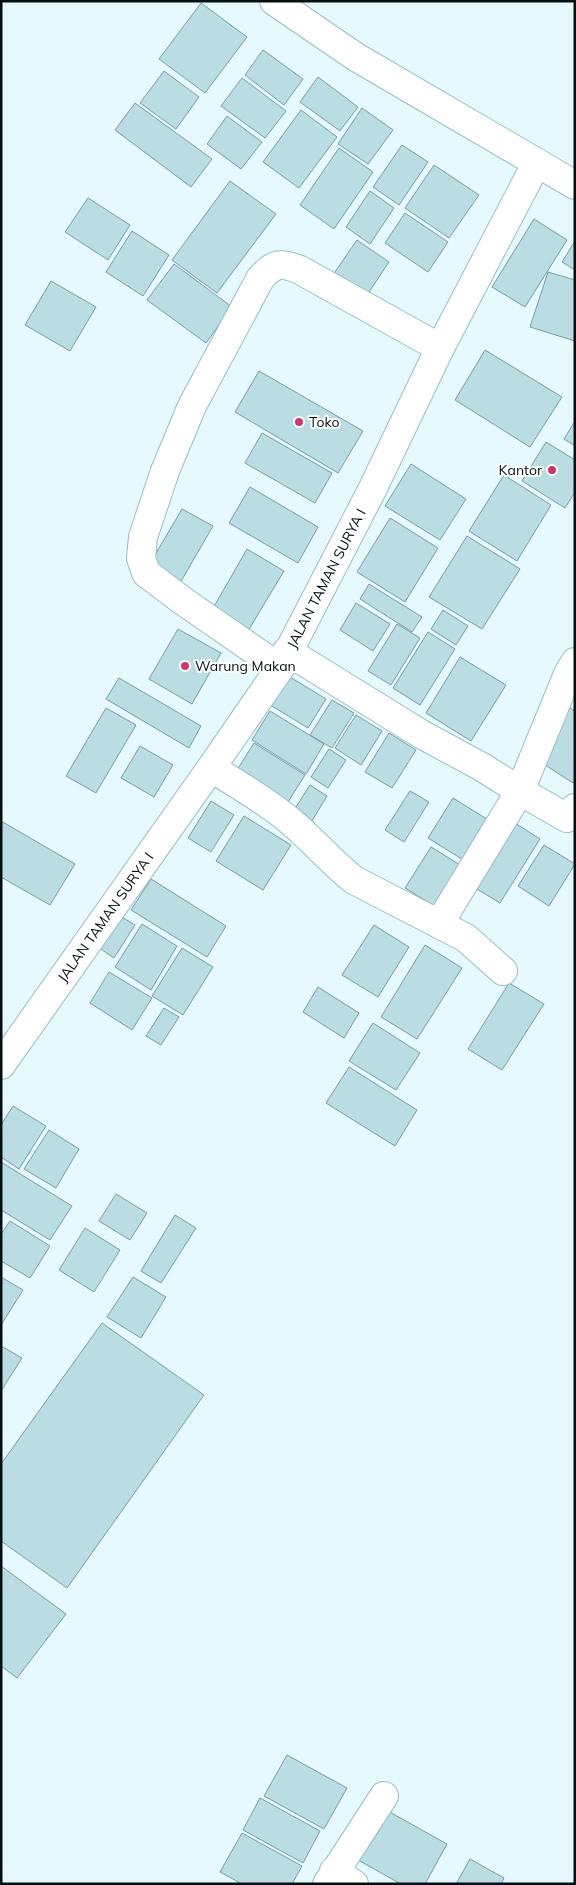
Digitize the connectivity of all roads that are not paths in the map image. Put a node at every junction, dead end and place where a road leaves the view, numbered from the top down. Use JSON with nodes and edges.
{"nodes":[{"id":1,"x":274,"y":1,"type":"edge"},
{"id":2,"x":536,"y":164,"type":"junction"},
{"id":3,"x":575,"y":186,"type":"edge"},
{"id":4,"x":440,"y":348,"type":"junction"},
{"id":5,"x":284,"y":660,"type":"junction"},
{"id":6,"x":575,"y":662,"type":"edge"},
{"id":7,"x":211,"y":768,"type":"junction"},
{"id":8,"x":520,"y":792,"type":"junction"},
{"id":9,"x":572,"y":816,"type":"edge"},
{"id":10,"x":439,"y":924,"type":"junction"},
{"id":11,"x":503,"y":971,"type":"dead end"},
{"id":12,"x":1,"y":1064,"type":"edge"},
{"id":13,"x":384,"y":1796,"type":"dead end"},
{"id":14,"x":339,"y":1880,"type":"edge"}],
"edges":[{"from":1,"to":2,"type":"street"},
{"from":2,"to":3,"type":"street"},
{"from":2,"to":4,"type":"street","name":"JALAN TAMAN SURYA I"},
{"from":4,"to":5,"type":"street","name":"JALAN TAMAN SURYA I"},
{"from":4,"to":5,"type":"street"},
{"from":5,"to":7,"type":"street","name":"JALAN TAMAN SURYA I"},
{"from":5,"to":8,"type":"street"},
{"from":6,"to":8,"type":"street"},
{"from":7,"to":10,"type":"street"},
{"from":7,"to":12,"type":"street","name":"JALAN TAMAN SURYA I"},
{"from":8,"to":9,"type":"street"},
{"from":8,"to":10,"type":"street"},
{"from":10,"to":11,"type":"street"},
{"from":13,"to":14,"type":"street"}]}
